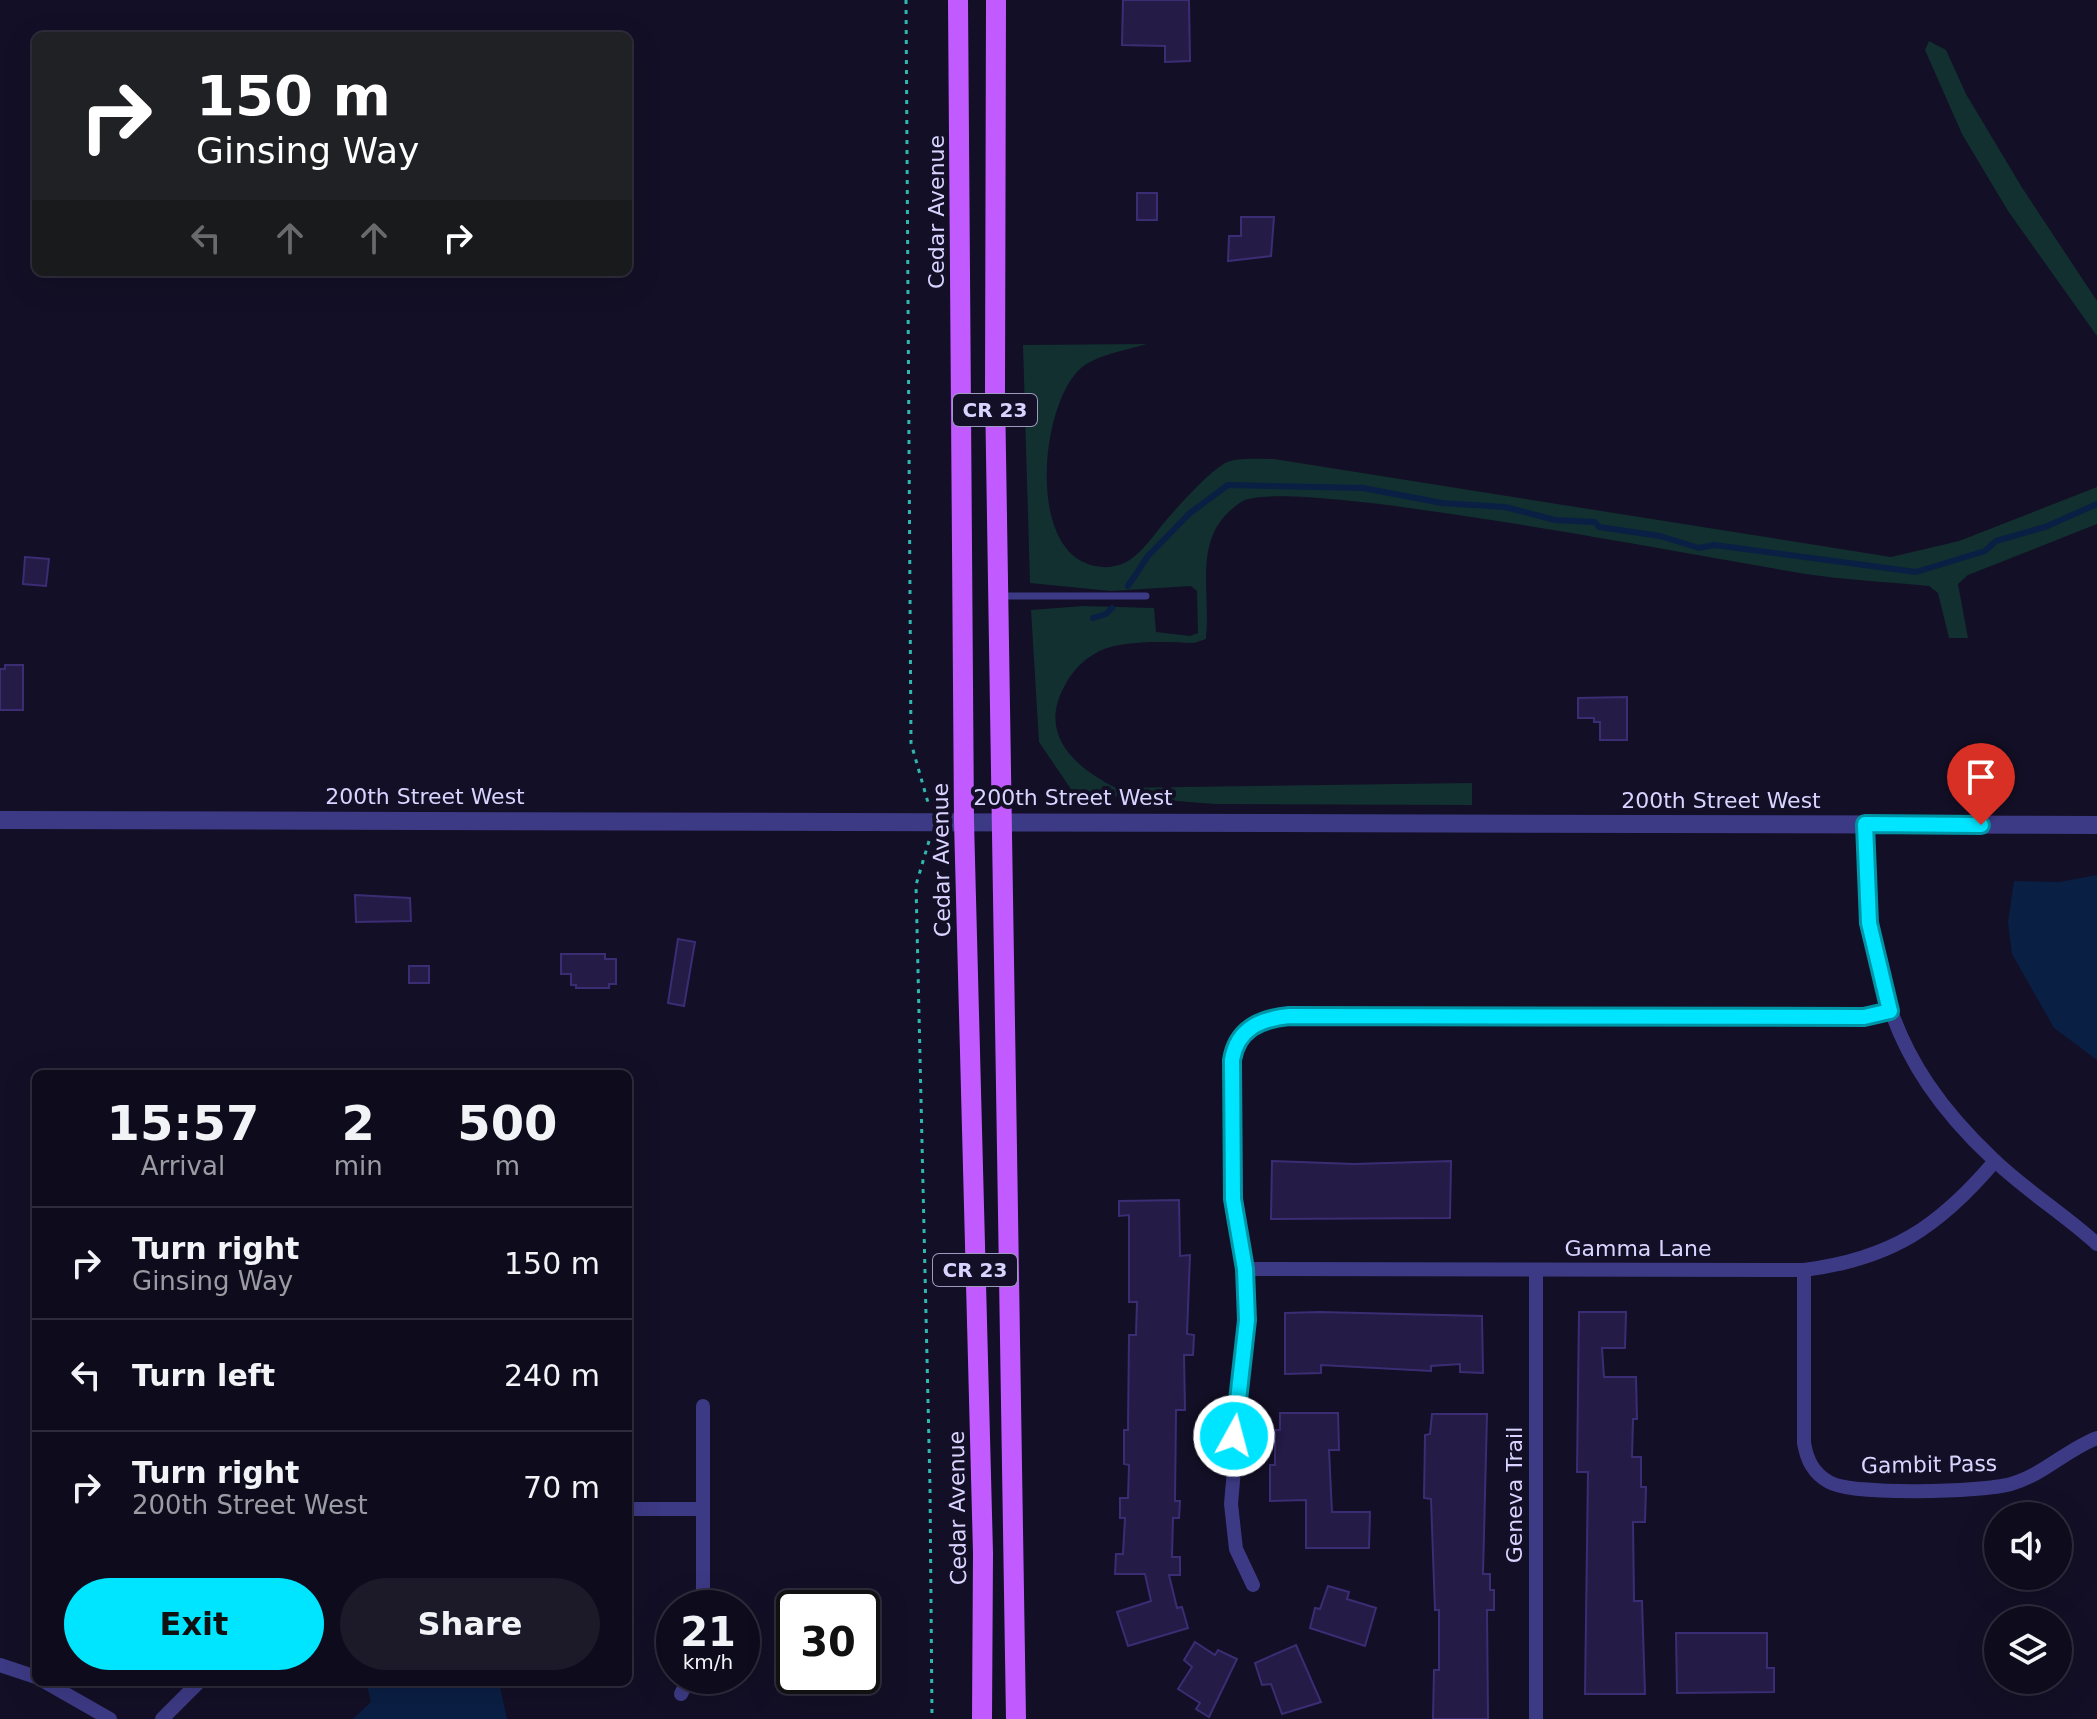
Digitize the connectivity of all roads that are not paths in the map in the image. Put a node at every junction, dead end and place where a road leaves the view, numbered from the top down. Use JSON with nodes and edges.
{"nodes":[{"id":1,"x":958,"y":0,"type":"edge"},
{"id":2,"x":996,"y":0,"type":"edge"},
{"id":3,"x":999,"y":596,"type":"junction"},
{"id":4,"x":1146,"y":596,"type":"dead end"},
{"id":5,"x":0,"y":820,"type":"edge"},
{"id":6,"x":964,"y":821,"type":"junction"},
{"id":7,"x":1004,"y":821,"type":"junction"},
{"id":8,"x":1865,"y":824,"type":"junction"},
{"id":9,"x":2097,"y":825,"type":"edge"},
{"id":10,"x":1890,"y":1011,"type":"junction"},
{"id":11,"x":1995,"y":1161,"type":"junction"},
{"id":12,"x":2097,"y":1244,"type":"edge"},
{"id":13,"x":1245,"y":1269,"type":"junction"},
{"id":14,"x":1536,"y":1270,"type":"junction"},
{"id":15,"x":1804,"y":1270,"type":"junction"},
{"id":16,"x":703,"y":1406,"type":"dead end"},
{"id":17,"x":2097,"y":1438,"type":"edge"},
{"id":18,"x":632,"y":1509,"type":"edge"},
{"id":19,"x":703,"y":1509,"type":"junction"},
{"id":20,"x":1253,"y":1585,"type":"dead end"},
{"id":21,"x":703,"y":1590,"type":"edge"},
{"id":22,"x":0,"y":1665,"type":"edge"},
{"id":23,"x":32,"y":1676,"type":"edge"},
{"id":24,"x":52,"y":1686,"type":"edge"},
{"id":25,"x":195,"y":1686,"type":"edge"},
{"id":26,"x":110,"y":1719,"type":"edge"},
{"id":27,"x":162,"y":1719,"type":"edge"},
{"id":28,"x":982,"y":1719,"type":"edge"},
{"id":29,"x":1016,"y":1719,"type":"edge"},
{"id":30,"x":1536,"y":1719,"type":"edge"}],
"edges":[{"from":1,"to":6,"type":"main road","name":"Cedar Avenue","number":"CR 23"},
{"from":2,"to":3,"type":"main road","number":"CR 23"},
{"from":3,"to":4,"type":"lane"},
{"from":3,"to":7,"type":"main road","number":"CR 23"},
{"from":5,"to":6,"type":"street","name":"200th Street West"},
{"from":6,"to":7,"type":"street","name":"200th Street West"},
{"from":6,"to":28,"type":"main road","name":"Cedar Avenue","number":"CR 23"},
{"from":7,"to":8,"type":"street","name":"200th Street West"},
{"from":7,"to":29,"type":"main road","number":"CR 23"},
{"from":8,"to":9,"type":"street","name":"200th Street West"},
{"from":8,"to":10,"type":"street"},
{"from":10,"to":11,"type":"street"},
{"from":10,"to":13,"type":"street"},
{"from":11,"to":12,"type":"street"},
{"from":11,"to":15,"type":"street","name":"Gamma Lane"},
{"from":13,"to":14,"type":"street","name":"Gamma Lane"},
{"from":13,"to":20,"type":"street"},
{"from":14,"to":15,"type":"street","name":"Gamma Lane"},
{"from":14,"to":30,"type":"street","name":"Geneva Trail"},
{"from":15,"to":17,"type":"street","name":"Gambit Pass"},
{"from":16,"to":19,"type":"street"},
{"from":18,"to":19,"type":"street"},
{"from":19,"to":21,"type":"street"},
{"from":22,"to":23,"type":"street"},
{"from":24,"to":26,"type":"street"},
{"from":25,"to":27,"type":"street"}]}
